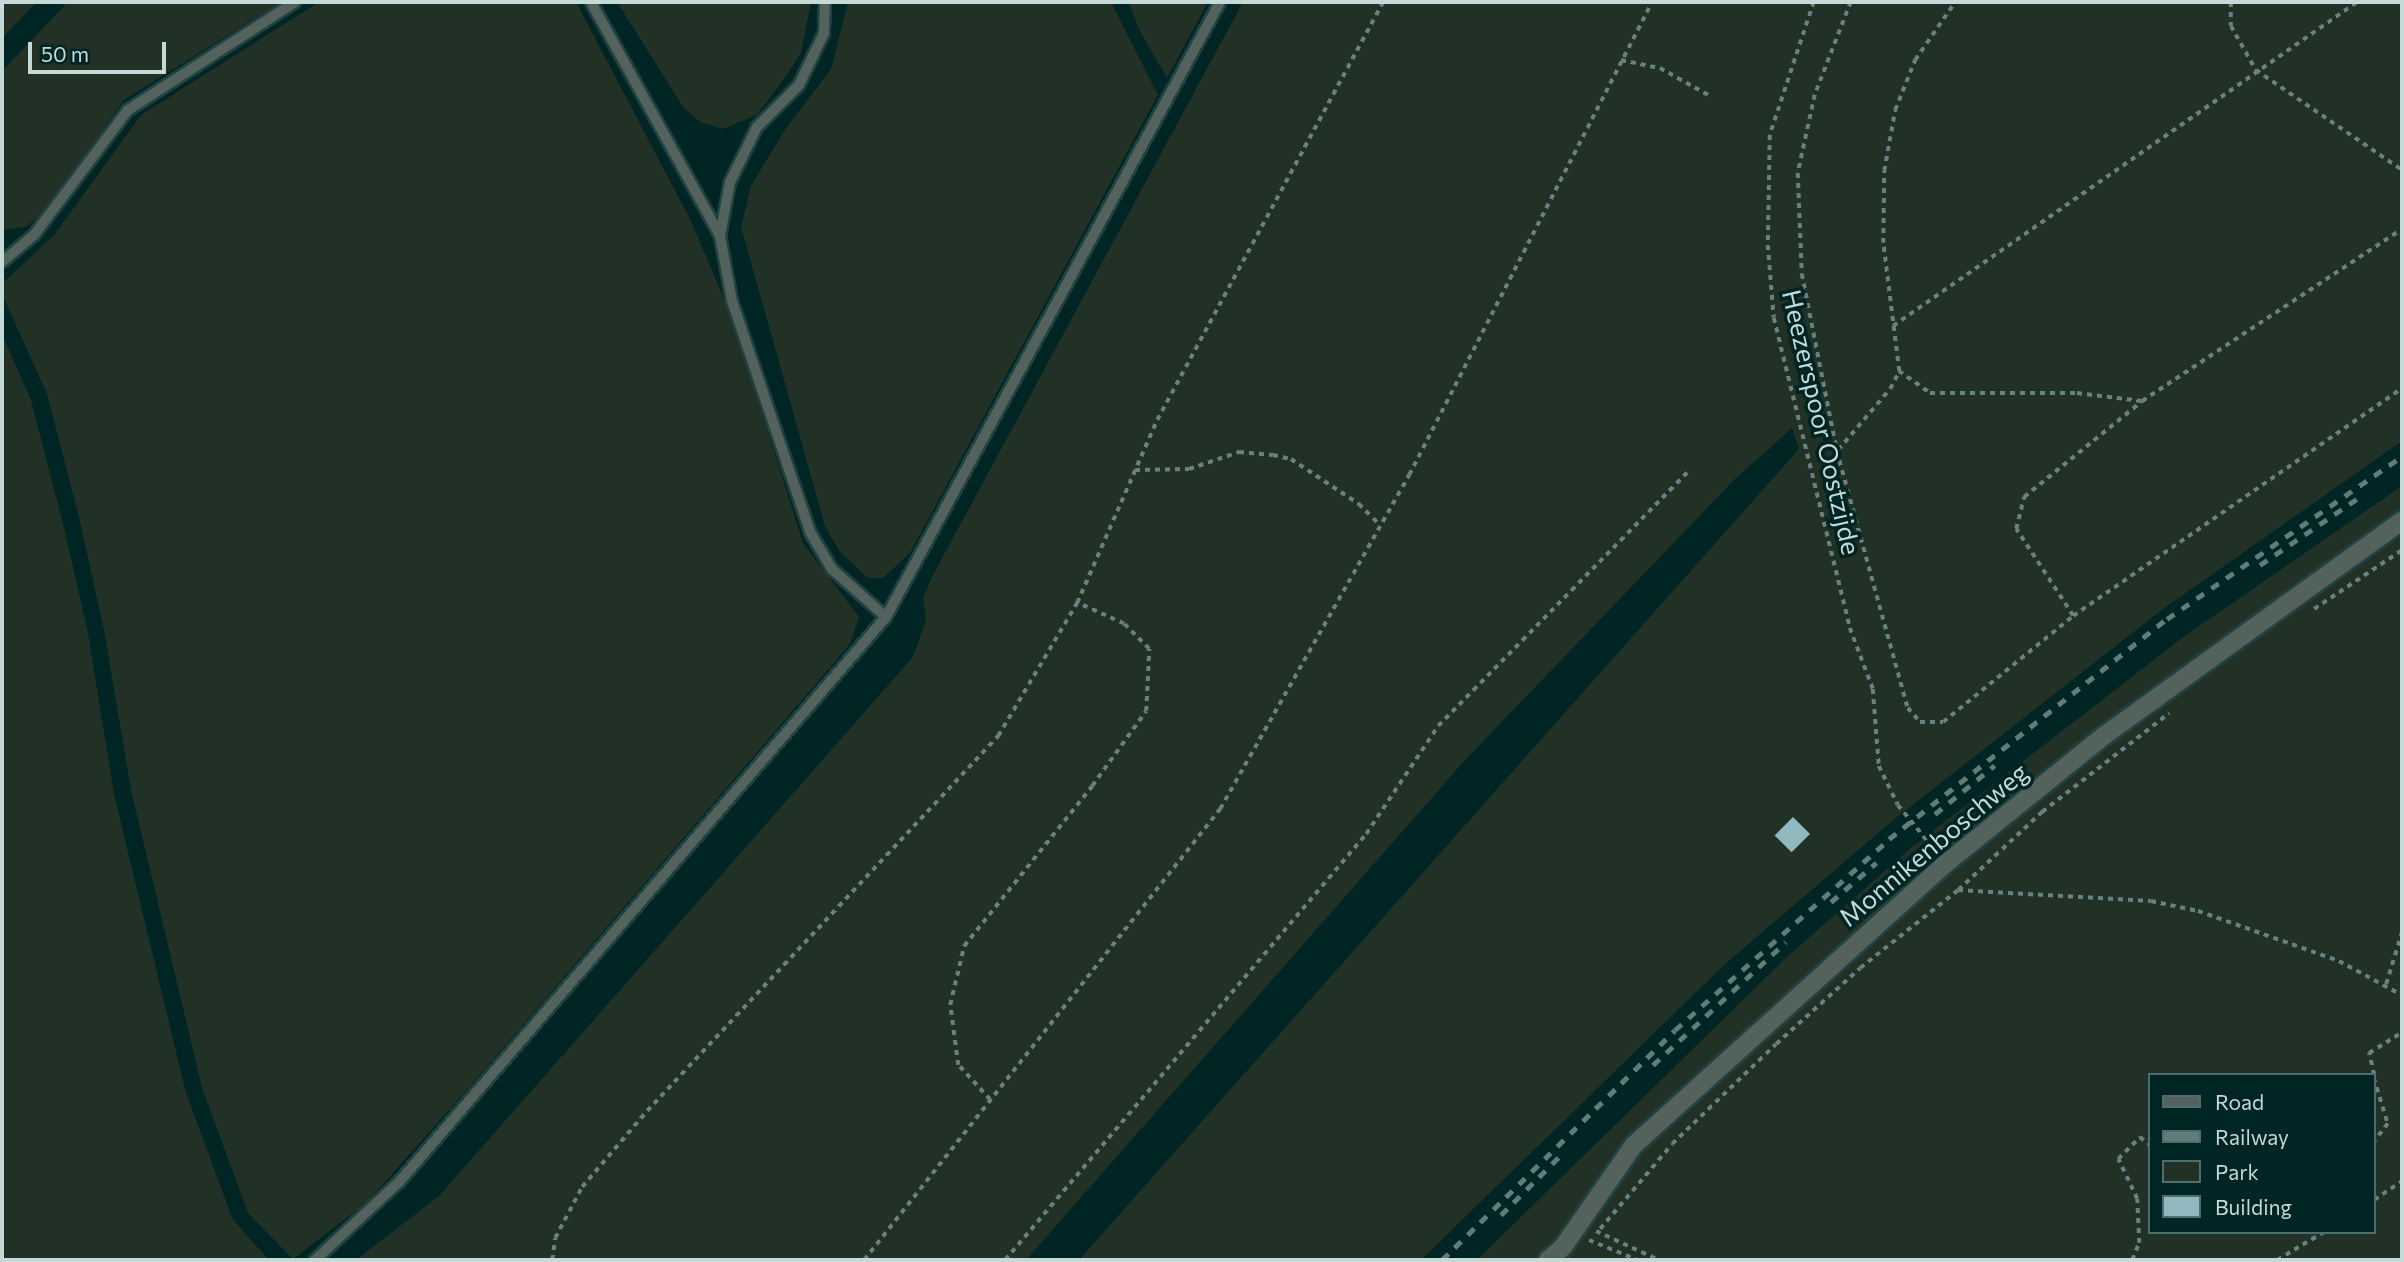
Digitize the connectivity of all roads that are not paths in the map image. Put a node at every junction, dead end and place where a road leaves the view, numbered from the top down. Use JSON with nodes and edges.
{"nodes":[{"id":1,"x":295,"y":2,"type":"edge"},
{"id":2,"x":591,"y":2,"type":"edge"},
{"id":3,"x":825,"y":2,"type":"edge"},
{"id":4,"x":1220,"y":2,"type":"edge"},
{"id":5,"x":720,"y":236,"type":"junction"},
{"id":6,"x":2,"y":262,"type":"edge"},
{"id":7,"x":2402,"y":521,"type":"edge"},
{"id":8,"x":886,"y":617,"type":"junction"},
{"id":9,"x":315,"y":1260,"type":"edge"},
{"id":10,"x":1548,"y":1260,"type":"edge"}],
"edges":[{"from":1,"to":6,"type":"lane"},
{"from":2,"to":5,"type":"lane"},
{"from":3,"to":5,"type":"lane"},
{"from":4,"to":8,"type":"lane"},
{"from":5,"to":8,"type":"lane"},
{"from":7,"to":10,"type":"street","name":"Monnikenboschweg"},
{"from":8,"to":9,"type":"lane"}]}
